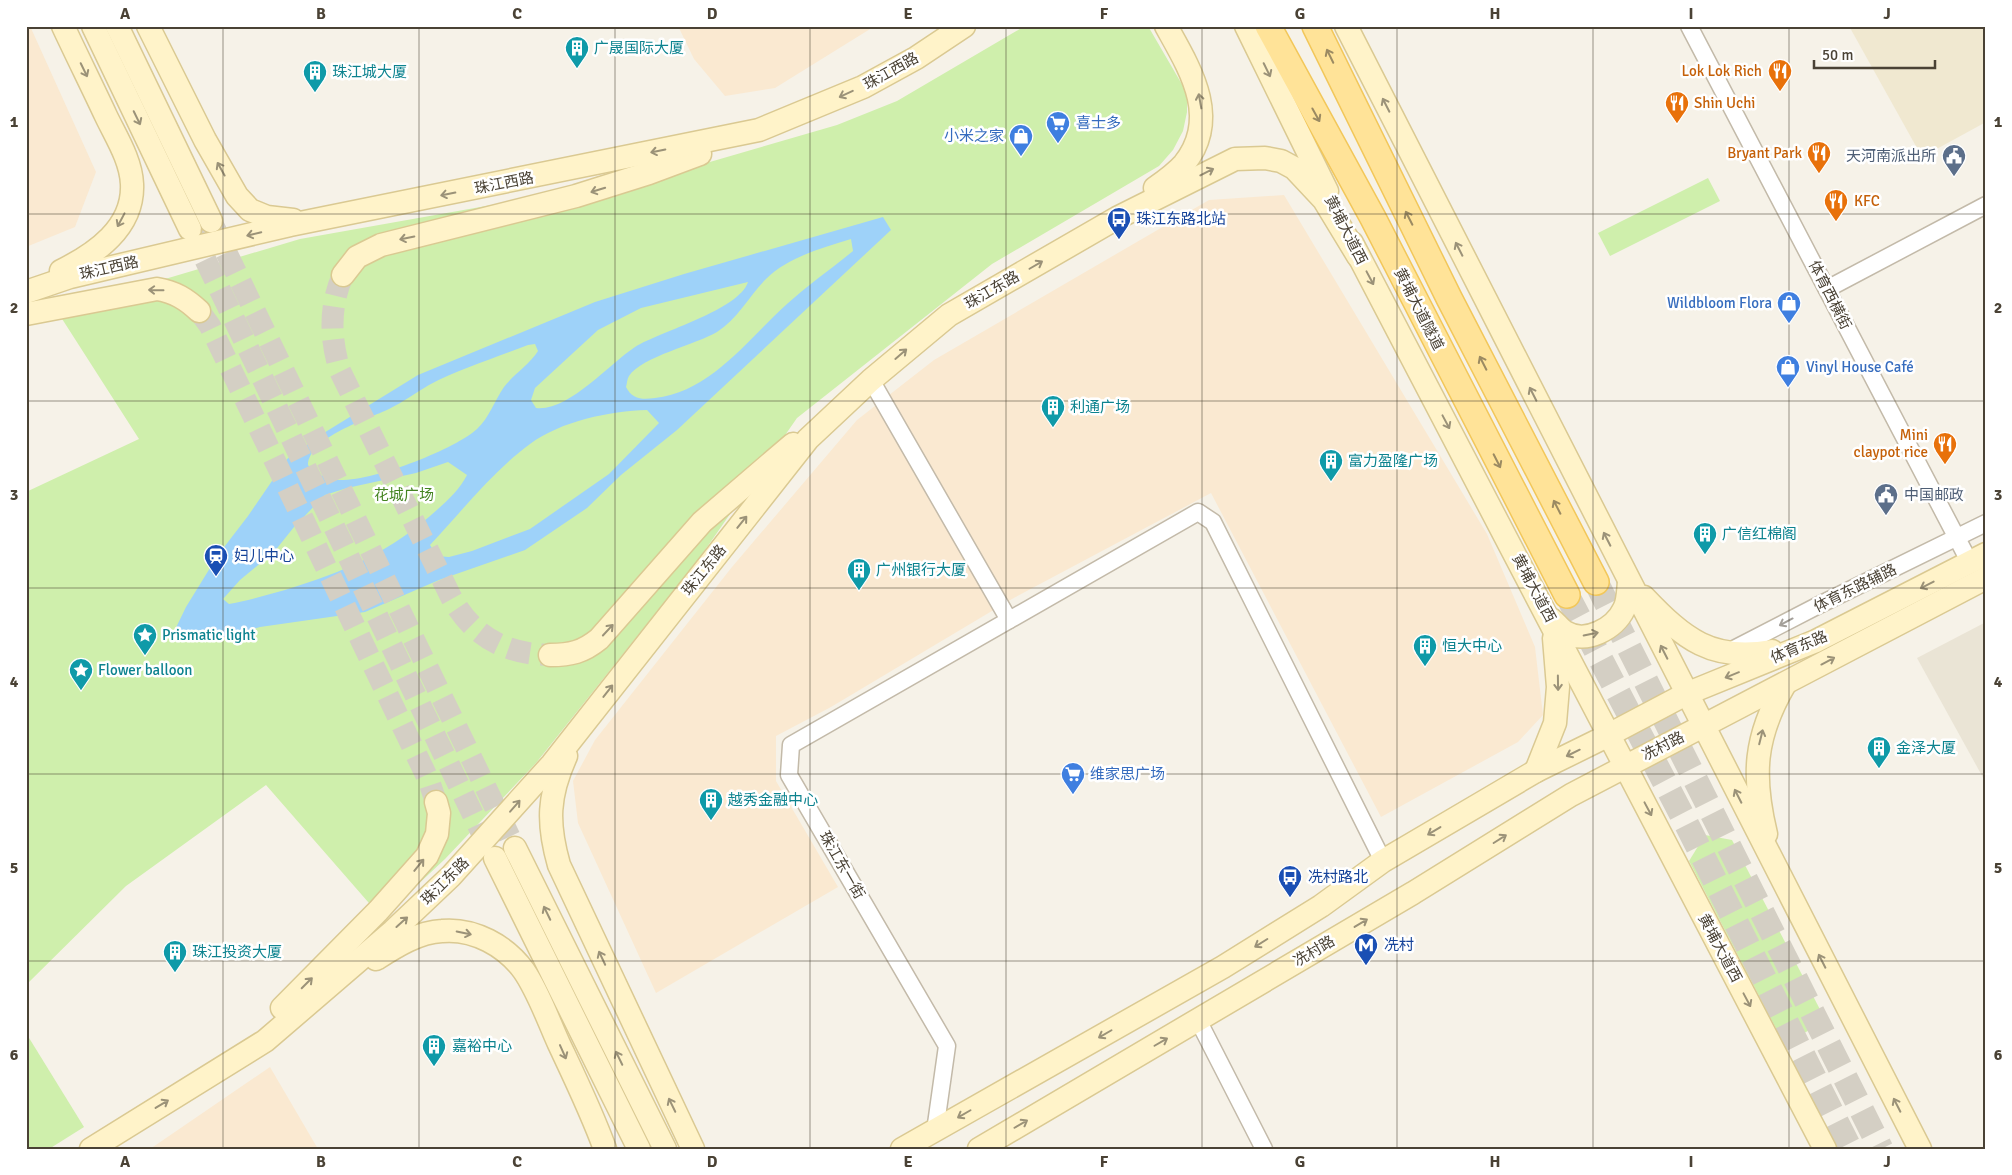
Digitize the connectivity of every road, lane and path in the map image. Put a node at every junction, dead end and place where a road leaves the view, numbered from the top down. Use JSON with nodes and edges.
{"nodes":[{"id":1,"x":63,"y":26,"type":"edge"},
{"id":2,"x":93,"y":26,"type":"edge"},
{"id":3,"x":117,"y":26,"type":"edge"},
{"id":4,"x":148,"y":26,"type":"edge"},
{"id":5,"x":964,"y":26,"type":"edge"},
{"id":6,"x":1166,"y":26,"type":"edge"},
{"id":7,"x":1246,"y":26,"type":"edge"},
{"id":8,"x":1268,"y":26,"type":"edge"},
{"id":9,"x":1315,"y":26,"type":"edge"},
{"id":10,"x":1346,"y":26,"type":"edge"},
{"id":11,"x":1689,"y":26,"type":"edge"},
{"id":12,"x":759,"y":130,"type":"junction"},
{"id":13,"x":1986,"y":205,"type":"edge"},
{"id":14,"x":1116,"y":218,"type":"junction"},
{"id":15,"x":317,"y":220,"type":"junction"},
{"id":16,"x":211,"y":221,"type":"tunnel mouth"},
{"id":17,"x":190,"y":229,"type":"tunnel mouth"},
{"id":18,"x":1358,"y":256,"type":"junction"},
{"id":19,"x":344,"y":275,"type":"tunnel mouth"},
{"id":20,"x":1827,"y":289,"type":"junction"},
{"id":21,"x":26,"y":290,"type":"edge"},
{"id":22,"x":198,"y":311,"type":"tunnel mouth"},
{"id":23,"x":26,"y":314,"type":"edge"},
{"id":24,"x":871,"y":380,"type":"junction"},
{"id":25,"x":1986,"y":523,"type":"edge"},
{"id":26,"x":1956,"y":539,"type":"junction"},
{"id":27,"x":1980,"y":565,"type":"edge"},
{"id":28,"x":1596,"y":582,"type":"tunnel mouth"},
{"id":29,"x":1629,"y":582,"type":"junction"},
{"id":30,"x":1567,"y":595,"type":"tunnel mouth"},
{"id":31,"x":1549,"y":618,"type":"junction"},
{"id":32,"x":1010,"y":620,"type":"junction"},
{"id":33,"x":1816,"y":641,"type":"junction"},
{"id":34,"x":1725,"y":654,"type":"junction"},
{"id":35,"x":550,"y":655,"type":"tunnel mouth"},
{"id":36,"x":1785,"y":684,"type":"junction"},
{"id":37,"x":1686,"y":694,"type":"junction"},
{"id":38,"x":1702,"y":726,"type":"junction"},
{"id":39,"x":579,"y":729,"type":"junction"},
{"id":40,"x":1610,"y":735,"type":"junction"},
{"id":41,"x":1625,"y":766,"type":"junction"},
{"id":42,"x":1536,"y":771,"type":"junction"},
{"id":43,"x":436,"y":802,"type":"tunnel mouth"},
{"id":44,"x":515,"y":848,"type":"tunnel mouth"},
{"id":45,"x":495,"y":858,"type":"tunnel mouth"},
{"id":46,"x":1383,"y":862,"type":"junction"},
{"id":47,"x":1776,"y":871,"type":"junction"},
{"id":48,"x":325,"y":988,"type":"junction"},
{"id":49,"x":1198,"y":1020,"type":"junction"},
{"id":50,"x":193,"y":1085,"type":"junction"},
{"id":51,"x":129,"y":1124,"type":"junction"},
{"id":52,"x":935,"y":1131,"type":"junction"},
{"id":53,"x":693,"y":1147,"type":"edge"},
{"id":54,"x":91,"y":1149,"type":"edge"},
{"id":55,"x":108,"y":1149,"type":"edge"},
{"id":56,"x":605,"y":1149,"type":"edge"},
{"id":57,"x":639,"y":1149,"type":"edge"},
{"id":58,"x":665,"y":1149,"type":"edge"},
{"id":59,"x":902,"y":1149,"type":"edge"},
{"id":60,"x":979,"y":1149,"type":"edge"},
{"id":61,"x":1264,"y":1149,"type":"edge"},
{"id":62,"x":1825,"y":1149,"type":"edge"},
{"id":63,"x":1920,"y":1149,"type":"edge"}],
"edges":[{"from":1,"to":21,"type":"main road","one_way":true},
{"from":2,"to":17,"type":"main road","one_way":true},
{"from":3,"to":16,"type":"main road"},
{"from":15,"to":4,"type":"main road","one_way":true},
{"from":5,"to":12,"type":"main road","name":"珠江西路","one_way":true},
{"from":14,"to":6,"type":"main road","one_way":true},
{"from":7,"to":18,"type":"main road","name":"黄埔大道西","one_way":true},
{"from":8,"to":30,"type":"main road","name":"黄埔大道隧道","one_way":true},
{"from":28,"to":9,"type":"main road","one_way":true},
{"from":29,"to":10,"type":"main road","one_way":true},
{"from":11,"to":20,"type":"street","name":"体育西横街"},
{"from":12,"to":15,"type":"main road","name":"珠江西路","one_way":true},
{"from":12,"to":19,"type":"main road","one_way":true},
{"from":13,"to":20,"type":"street"},
{"from":14,"to":18,"type":"main road","name":"珠江东路","one_way":true},
{"from":24,"to":14,"type":"main road","name":"珠江东路","one_way":true},
{"from":15,"to":21,"type":"main road","name":"珠江西路","one_way":true},
{"from":18,"to":31,"type":"main road","name":"黄埔大道西","one_way":true},
{"from":20,"to":26,"type":"street","name":"体育西横街"},
{"from":22,"to":23,"type":"main road","one_way":true},
{"from":24,"to":32,"type":"street"},
{"from":35,"to":24,"type":"main road","one_way":true},
{"from":39,"to":24,"type":"main road","name":"珠江东路","one_way":true},
{"from":25,"to":26,"type":"street","name":"体育东路辅路"},
{"from":26,"to":27,"type":"street","name":"体育西横街"},
{"from":26,"to":34,"type":"street","name":"体育东路辅路","one_way":true},
{"from":27,"to":33,"type":"main road","name":"体育东路","one_way":true},
{"from":36,"to":27,"type":"main road","name":"体育东路","one_way":true},
{"from":31,"to":29,"type":"main road","one_way":true},
{"from":29,"to":34,"type":"main road"},
{"from":37,"to":29,"type":"main road","one_way":true},
{"from":31,"to":40,"type":"main road","name":"黄埔大道西"},
{"from":31,"to":42,"type":"main road","one_way":true},
{"from":32,"to":46,"type":"street"},
{"from":32,"to":52,"type":"street","name":"珠江东一街"},
{"from":33,"to":34,"type":"main road"},
{"from":33,"to":37,"type":"main road","name":"体育东路","one_way":true},
{"from":36,"to":38,"type":"main road","name":"体育东路"},
{"from":47,"to":36,"type":"main road","one_way":true},
{"from":37,"to":38,"type":"main road"},
{"from":37,"to":40,"type":"main road","name":"体育东路"},
{"from":38,"to":41,"type":"main road","name":"冼村路"},
{"from":47,"to":38,"type":"main road","one_way":true},
{"from":48,"to":39,"type":"main road","name":"珠江东路","one_way":true},
{"from":53,"to":39,"type":"main road","one_way":true},
{"from":40,"to":41,"type":"main road","name":"黄埔大道西"},
{"from":40,"to":42,"type":"main road","one_way":true},
{"from":49,"to":41,"type":"main road","name":"冼村路","one_way":true},
{"from":41,"to":62,"type":"main road","name":"黄埔大道西","one_way":true},
{"from":42,"to":46,"type":"main road","one_way":true},
{"from":50,"to":43,"type":"main road","one_way":true},
{"from":58,"to":44,"type":"main road","one_way":true},
{"from":45,"to":57,"type":"main road"},
{"from":46,"to":52,"type":"main road","one_way":true},
{"from":63,"to":47,"type":"main road","one_way":true},
{"from":48,"to":50,"type":"main road","name":"珠江东路"},
{"from":48,"to":56,"type":"main road","one_way":true},
{"from":60,"to":49,"type":"main road","name":"冼村路","one_way":true},
{"from":49,"to":61,"type":"street"},
{"from":51,"to":50,"type":"main road","name":"珠江东路","one_way":true},
{"from":51,"to":54,"type":"main road","name":"珠江东路"},
{"from":51,"to":55,"type":"main road"},
{"from":52,"to":59,"type":"main road"}]}
